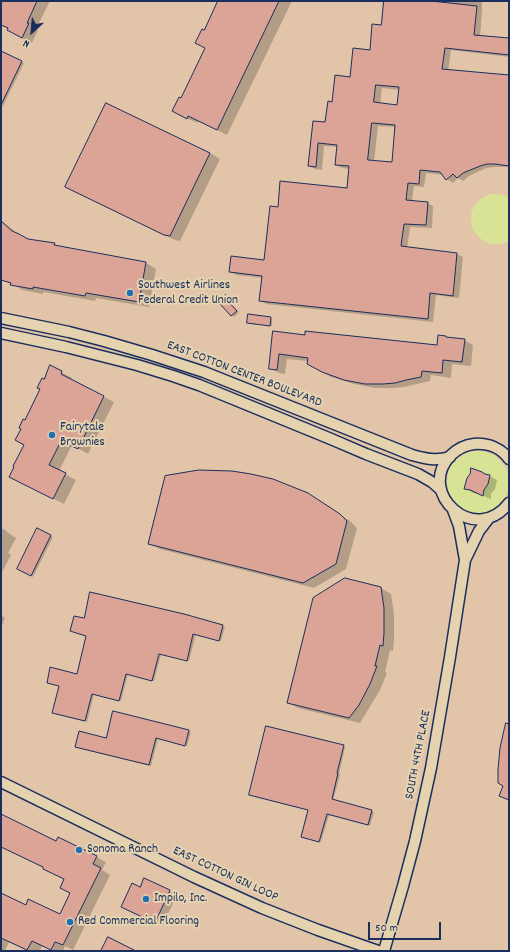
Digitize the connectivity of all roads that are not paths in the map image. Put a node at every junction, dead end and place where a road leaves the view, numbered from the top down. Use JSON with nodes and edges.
{"nodes":[{"id":1,"x":1,"y":318,"type":"edge"},
{"id":2,"x":1,"y":332,"type":"edge"},
{"id":3,"x":282,"y":419,"type":"junction"},
{"id":4,"x":367,"y":438,"type":"junction"},
{"id":5,"x":450,"y":457,"type":"junction"},
{"id":6,"x":509,"y":460,"type":"edge"},
{"id":7,"x":441,"y":490,"type":"junction"},
{"id":8,"x":507,"y":507,"type":"edge"},
{"id":9,"x":453,"y":510,"type":"junction"},
{"id":10,"x":489,"y":518,"type":"junction"},
{"id":11,"x":465,"y":560,"type":"junction"},
{"id":12,"x":1,"y":782,"type":"edge"},
{"id":13,"x":378,"y":951,"type":"edge"},
{"id":14,"x":384,"y":951,"type":"edge"}],
"edges":[{"from":1,"to":4,"type":"street","name":"EAST COTTON CENTER BOULEVARD"},
{"from":2,"to":3,"type":"street","name":"EAST COTTON CENTER BOULEVARD"},
{"from":3,"to":4,"type":"street"},
{"from":3,"to":7,"type":"street","name":"EAST COTTON CENTER BOULEVARD"},
{"from":4,"to":5,"type":"street","name":"EAST COTTON CENTER BOULEVARD"},
{"from":5,"to":6,"type":"street","name":"EAST COTTON CENTER BOULEVARD"},
{"from":5,"to":7,"type":"street","name":"EAST COTTON CENTER BOULEVARD"},
{"from":7,"to":9,"type":"street","name":"EAST COTTON CENTER BOULEVARD"},
{"from":8,"to":10,"type":"street"},
{"from":9,"to":10,"type":"street"},
{"from":9,"to":11,"type":"street","name":"SOUTH 44TH PLACE"},
{"from":10,"to":11,"type":"street","name":"SOUTH 44TH PLACE"},
{"from":11,"to":14,"type":"street","name":"SOUTH 44TH PLACE"},
{"from":12,"to":13,"type":"street","name":"EAST COTTON GIN LOOP"}]}
